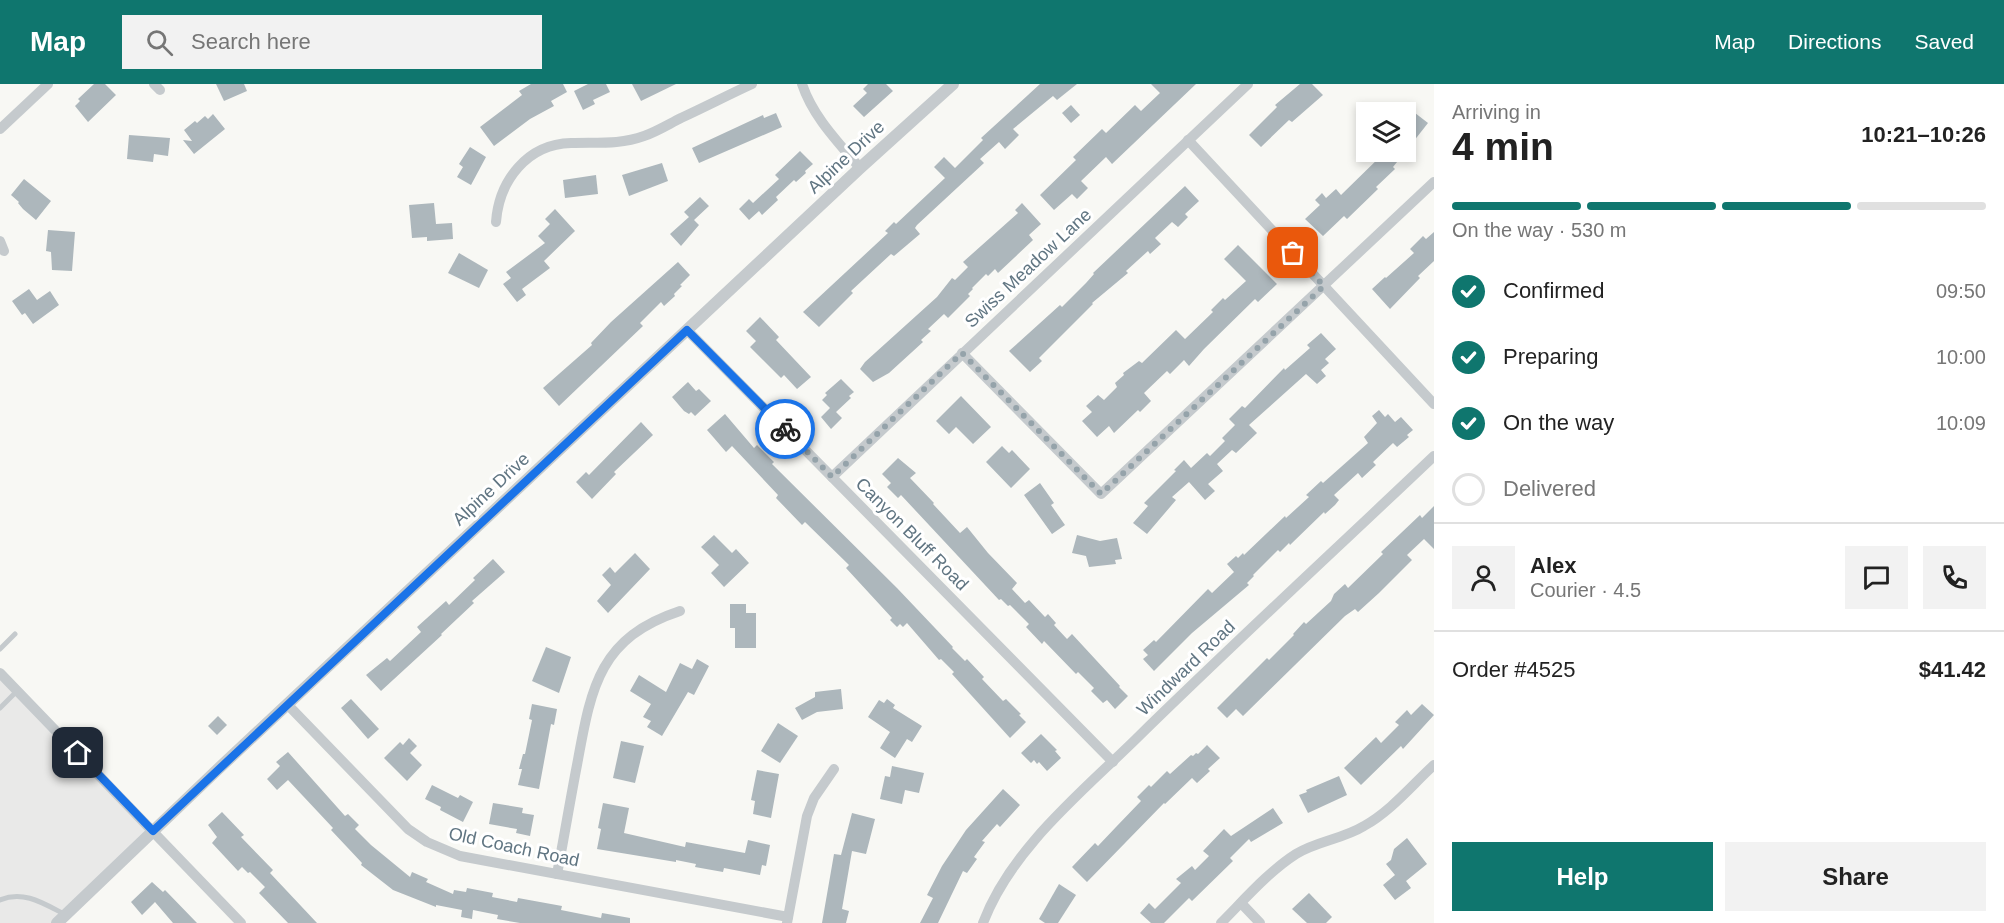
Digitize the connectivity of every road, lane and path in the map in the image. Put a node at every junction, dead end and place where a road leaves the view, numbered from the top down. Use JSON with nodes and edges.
{"nodes":[{"id":1,"x":48,"y":84,"type":"edge"},
{"id":2,"x":752,"y":84,"type":"edge"},
{"id":3,"x":802,"y":84,"type":"edge"},
{"id":4,"x":953,"y":84,"type":"edge"},
{"id":5,"x":1248,"y":84,"type":"edge"},
{"id":6,"x":0,"y":129,"type":"edge"},
{"id":7,"x":1188,"y":140,"type":"junction"},
{"id":8,"x":860,"y":168,"type":"junction"},
{"id":9,"x":1434,"y":182,"type":"edge"},
{"id":10,"x":496,"y":222,"type":"dead end"},
{"id":11,"x":1324,"y":286,"type":"junction"},
{"id":12,"x":687,"y":330,"type":"junction"},
{"id":13,"x":962,"y":353,"type":"junction"},
{"id":14,"x":1434,"y":404,"type":"edge"},
{"id":15,"x":1434,"y":456,"type":"edge"},
{"id":16,"x":832,"y":477,"type":"junction"},
{"id":17,"x":680,"y":611,"type":"dead end"},
{"id":18,"x":15,"y":634,"type":"dead end"},
{"id":19,"x":0,"y":649,"type":"edge"},
{"id":20,"x":0,"y":673,"type":"edge"},
{"id":21,"x":17,"y":691,"type":"junction"},
{"id":22,"x":287,"y":704,"type":"junction"},
{"id":23,"x":0,"y":708,"type":"edge"},
{"id":24,"x":1113,"y":762,"type":"junction"},
{"id":25,"x":1434,"y":765,"type":"edge"},
{"id":26,"x":834,"y":769,"type":"dead end"},
{"id":27,"x":153,"y":831,"type":"junction"},
{"id":28,"x":557,"y":874,"type":"junction"},
{"id":29,"x":0,"y":900,"type":"edge"},
{"id":30,"x":1241,"y":903,"type":"junction"},
{"id":31,"x":61,"y":919,"type":"edge"},
{"id":32,"x":787,"y":920,"type":"edge"},
{"id":33,"x":241,"y":923,"type":"edge"},
{"id":34,"x":983,"y":923,"type":"edge"},
{"id":35,"x":1221,"y":923,"type":"edge"},
{"id":36,"x":1260,"y":923,"type":"edge"}],
"edges":[{"from":1,"to":6,"type":"street"},
{"from":2,"to":10,"type":"street"},
{"from":3,"to":8,"type":"street"},
{"from":4,"to":8,"type":"street","name":"Alpine Drive"},
{"from":5,"to":7,"type":"street","name":"Swiss Meadow Lane"},
{"from":7,"to":11,"type":"street"},
{"from":7,"to":13,"type":"street","name":"Swiss Meadow Lane"},
{"from":8,"to":12,"type":"street","name":"Alpine Drive"},
{"from":9,"to":11,"type":"street"},
{"from":11,"to":13,"type":"street"},
{"from":11,"to":14,"type":"street"},
{"from":12,"to":16,"type":"street","name":"Canyon Bluff Road"},
{"from":12,"to":22,"type":"street","name":"Alpine Drive"},
{"from":13,"to":16,"type":"street","name":"Swiss Meadow Lane"},
{"from":15,"to":24,"type":"street","name":"Windward Road"},
{"from":16,"to":24,"type":"street","name":"Canyon Bluff Road"},
{"from":17,"to":28,"type":"street"},
{"from":18,"to":19,"type":"lane"},
{"from":20,"to":21,"type":"street"},
{"from":21,"to":23,"type":"lane"},
{"from":21,"to":27,"type":"street"},
{"from":22,"to":27,"type":"street","name":"Alpine Drive"},
{"from":22,"to":28,"type":"street","name":"Old Coach Road"},
{"from":24,"to":34,"type":"street","name":"Windward Road"},
{"from":25,"to":30,"type":"street"},
{"from":26,"to":32,"type":"street"},
{"from":27,"to":31,"type":"street","name":"Alpine Drive"},
{"from":27,"to":33,"type":"street"},
{"from":28,"to":32,"type":"street","name":"Old Coach Road"},
{"from":29,"to":31,"type":"lane"},
{"from":30,"to":35,"type":"street"},
{"from":30,"to":36,"type":"street"}]}
